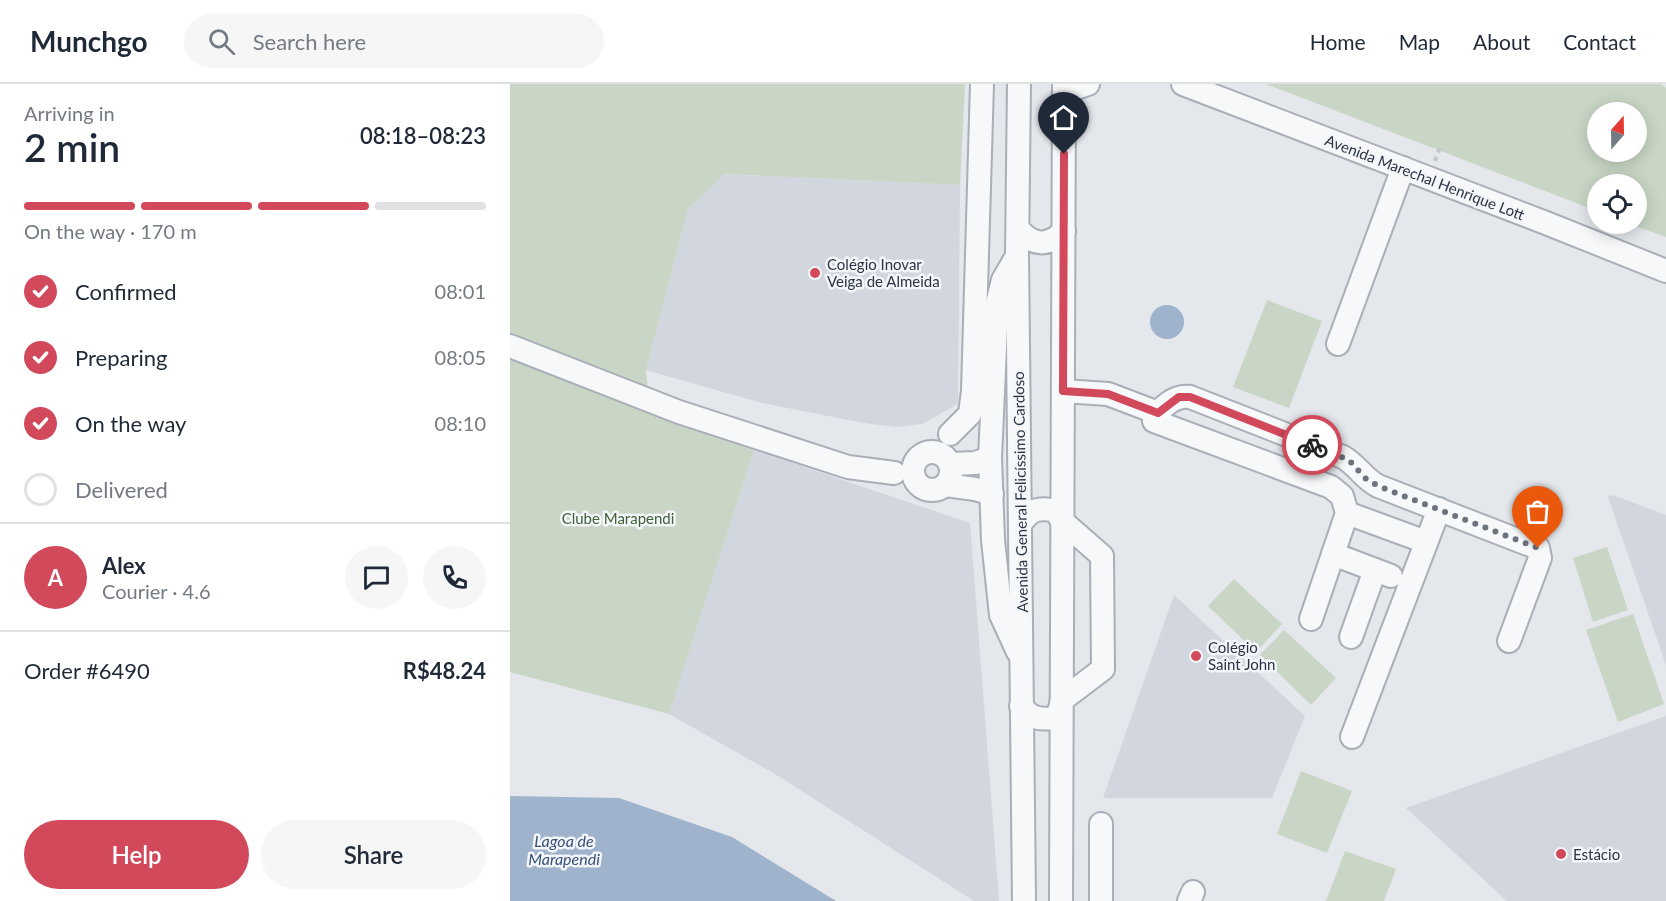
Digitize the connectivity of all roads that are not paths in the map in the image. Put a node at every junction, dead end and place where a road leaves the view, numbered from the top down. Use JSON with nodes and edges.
{"nodes":[{"id":1,"x":982,"y":84,"type":"edge"},
{"id":2,"x":1019,"y":84,"type":"edge"},
{"id":3,"x":1088,"y":84,"type":"edge"},
{"id":4,"x":1183,"y":84,"type":"edge"},
{"id":5,"x":1064,"y":88,"type":"edge"},
{"id":6,"x":1403,"y":168,"type":"junction"},
{"id":7,"x":1018,"y":230,"type":"junction"},
{"id":8,"x":1064,"y":231,"type":"junction"},
{"id":9,"x":1017,"y":254,"type":"junction"},
{"id":10,"x":1666,"y":271,"type":"edge"},
{"id":11,"x":1338,"y":344,"type":"dead end"},
{"id":12,"x":510,"y":346,"type":"edge"},
{"id":13,"x":1063,"y":391,"type":"junction"},
{"id":14,"x":1158,"y":413,"type":"junction"},
{"id":15,"x":990,"y":458,"type":"junction"},
{"id":16,"x":936,"y":464,"type":"junction"},
{"id":17,"x":894,"y":473,"type":"junction"},
{"id":18,"x":992,"y":494,"type":"junction"},
{"id":19,"x":1439,"y":508,"type":"junction"},
{"id":20,"x":1347,"y":513,"type":"junction"},
{"id":21,"x":1062,"y":521,"type":"junction"},
{"id":22,"x":1021,"y":523,"type":"junction"},
{"id":23,"x":1425,"y":542,"type":"junction"},
{"id":24,"x":1333,"y":554,"type":"junction"},
{"id":25,"x":1311,"y":619,"type":"dead end"},
{"id":26,"x":1351,"y":637,"type":"dead end"},
{"id":27,"x":1509,"y":641,"type":"dead end"},
{"id":28,"x":1021,"y":659,"type":"junction"},
{"id":29,"x":1062,"y":700,"type":"junction"},
{"id":30,"x":1021,"y":706,"type":"junction"},
{"id":31,"x":1352,"y":736,"type":"dead end"},
{"id":32,"x":1101,"y":824,"type":"dead end"},
{"id":33,"x":1024,"y":901,"type":"edge"},
{"id":34,"x":1061,"y":901,"type":"edge"},
{"id":35,"x":1101,"y":901,"type":"edge"}],
"edges":[{"from":1,"to":16,"type":"street"},
{"from":2,"to":7,"type":"street","name":"Avenida General Felicíssimo Cardoso"},
{"from":3,"to":5,"type":"street"},
{"from":4,"to":6,"type":"street","name":"Avenida Marechal Henrique Lott"},
{"from":5,"to":8,"type":"street"},
{"from":6,"to":10,"type":"street","name":"Avenida Marechal Henrique Lott"},
{"from":6,"to":11,"type":"street"},
{"from":7,"to":8,"type":"street"},
{"from":7,"to":9,"type":"street","name":"Avenida General Felicíssimo Cardoso"},
{"from":8,"to":13,"type":"street"},
{"from":9,"to":15,"type":"street"},
{"from":9,"to":22,"type":"street","name":"Avenida General Felicíssimo Cardoso"},
{"from":12,"to":17,"type":"street"},
{"from":13,"to":14,"type":"street"},
{"from":13,"to":21,"type":"street"},
{"from":14,"to":19,"type":"street"},
{"from":14,"to":20,"type":"street"},
{"from":15,"to":16,"type":"street"},
{"from":15,"to":18,"type":"street"},
{"from":16,"to":17,"type":"street"},
{"from":16,"to":17,"type":"street"},
{"from":16,"to":18,"type":"street"},
{"from":18,"to":28,"type":"street"},
{"from":19,"to":23,"type":"street"},
{"from":19,"to":27,"type":"street"},
{"from":20,"to":23,"type":"street"},
{"from":20,"to":24,"type":"street"},
{"from":21,"to":22,"type":"street"},
{"from":21,"to":29,"type":"street"},
{"from":21,"to":29,"type":"street"},
{"from":22,"to":28,"type":"street","name":"Avenida General Felicíssimo Cardoso"},
{"from":23,"to":31,"type":"street"},
{"from":24,"to":25,"type":"street"},
{"from":24,"to":26,"type":"street"},
{"from":28,"to":30,"type":"street","name":"Avenida General Felicíssimo Cardoso"},
{"from":29,"to":30,"type":"street"},
{"from":29,"to":34,"type":"street"},
{"from":30,"to":33,"type":"street","name":"Avenida General Felicíssimo Cardoso"},
{"from":32,"to":35,"type":"street"}]}
